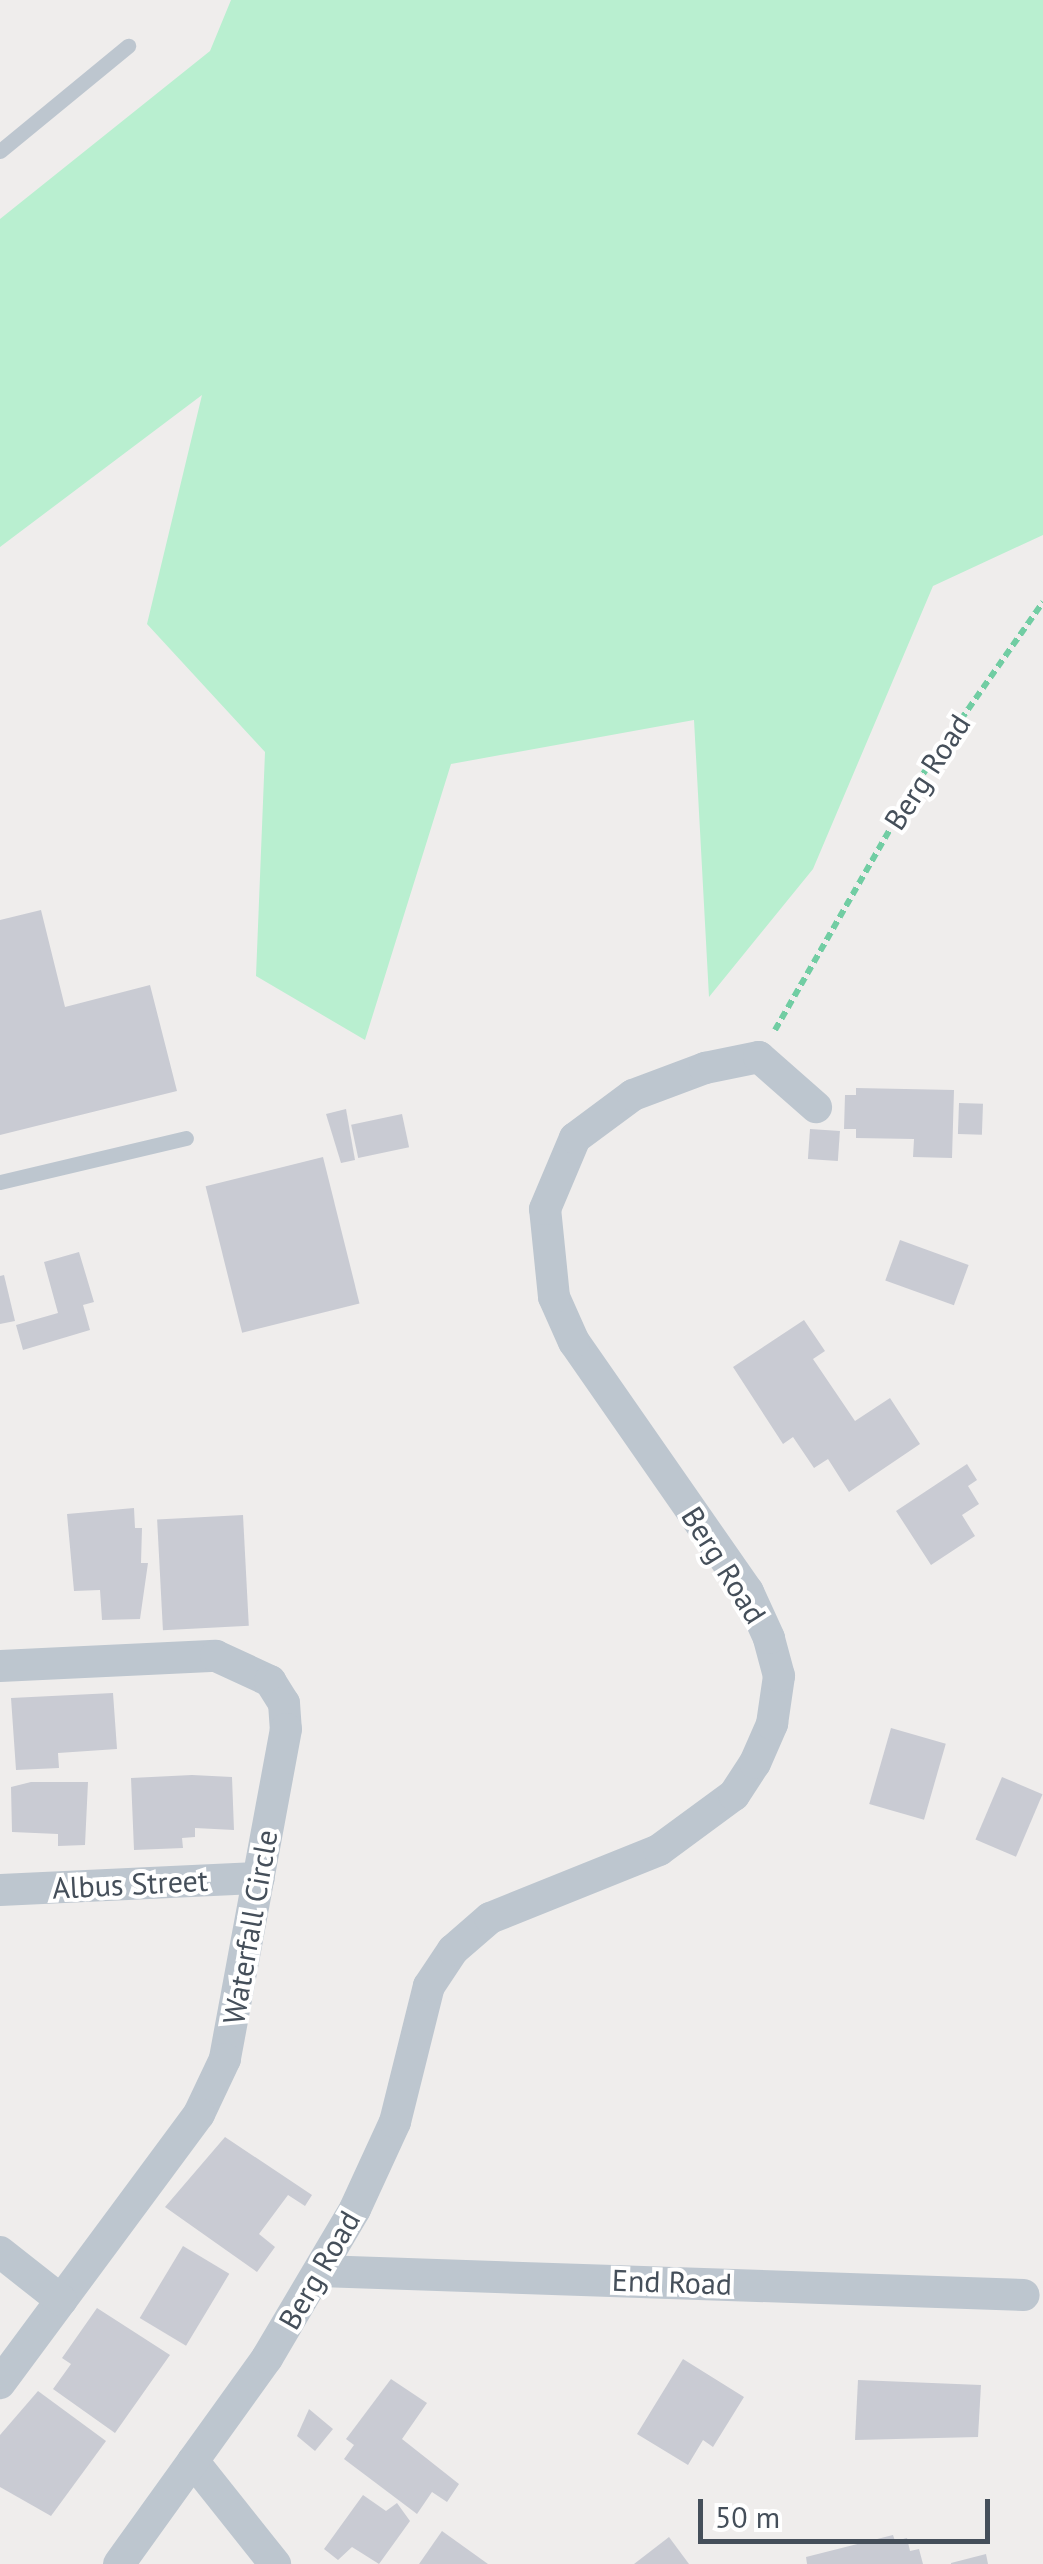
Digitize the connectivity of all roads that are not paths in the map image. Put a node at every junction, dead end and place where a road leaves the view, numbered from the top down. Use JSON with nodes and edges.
{"nodes":[{"id":1,"x":128,"y":46,"type":"dead end"},
{"id":2,"x":0,"y":152,"type":"edge"},
{"id":3,"x":816,"y":1107,"type":"dead end"},
{"id":4,"x":186,"y":1138,"type":"dead end"},
{"id":5,"x":0,"y":1182,"type":"edge"},
{"id":6,"x":0,"y":1666,"type":"edge"},
{"id":7,"x":260,"y":1878,"type":"junction"},
{"id":8,"x":0,"y":1890,"type":"edge"},
{"id":9,"x":0,"y":2252,"type":"edge"},
{"id":10,"x":320,"y":2271,"type":"junction"},
{"id":11,"x":1024,"y":2294,"type":"dead end"},
{"id":12,"x":60,"y":2300,"type":"junction"},
{"id":13,"x":0,"y":2383,"type":"edge"},
{"id":14,"x":194,"y":2461,"type":"junction"},
{"id":15,"x":119,"y":2564,"type":"edge"},
{"id":16,"x":275,"y":2564,"type":"edge"}],
"edges":[{"from":1,"to":2,"type":"lane"},
{"from":3,"to":10,"type":"street","name":"Berg Road"},
{"from":4,"to":5,"type":"lane"},
{"from":6,"to":7,"type":"street","name":"Waterfall Circle"},
{"from":7,"to":8,"type":"street","name":"Albus Street"},
{"from":7,"to":12,"type":"street","name":"Waterfall Circle"},
{"from":9,"to":12,"type":"street"},
{"from":10,"to":11,"type":"street","name":"End Road"},
{"from":10,"to":14,"type":"street","name":"Berg Road"},
{"from":12,"to":13,"type":"street","name":"Waterfall Circle"},
{"from":14,"to":15,"type":"street","name":"Berg Road"},
{"from":14,"to":16,"type":"street"}]}
